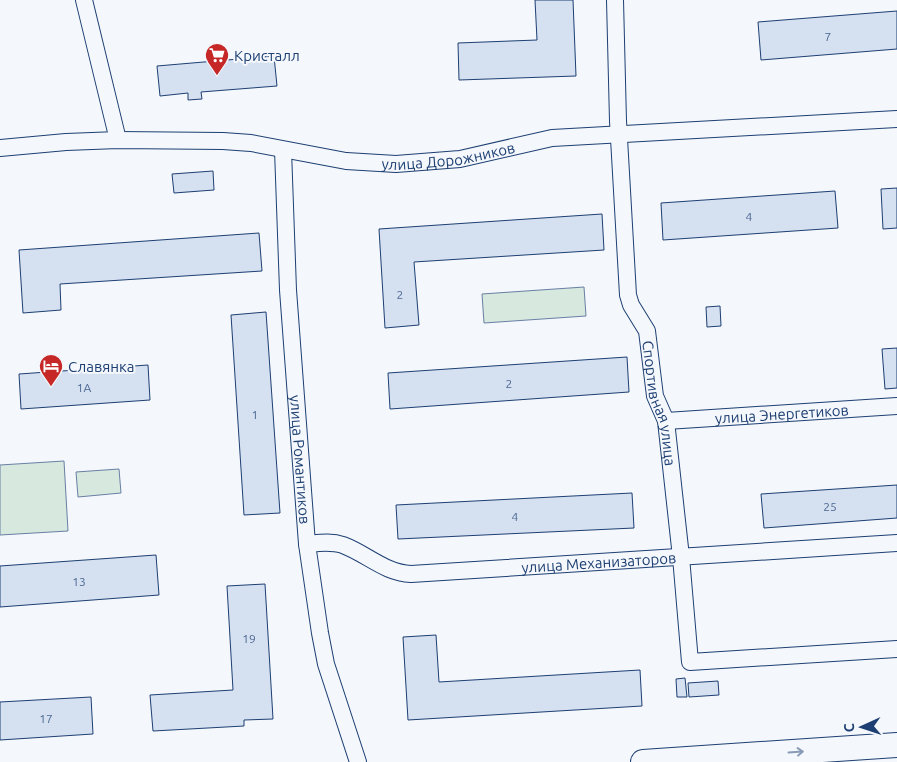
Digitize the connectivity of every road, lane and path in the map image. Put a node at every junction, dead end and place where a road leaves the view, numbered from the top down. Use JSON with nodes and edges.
{"nodes":[{"id":1,"x":84,"y":0,"type":"edge"},
{"id":2,"x":614,"y":0,"type":"edge"},
{"id":3,"x":897,"y":119,"type":"edge"},
{"id":4,"x":619,"y":134,"type":"junction"},
{"id":5,"x":118,"y":140,"type":"junction"},
{"id":6,"x":0,"y":148,"type":"edge"},
{"id":7,"x":283,"y":150,"type":"junction"},
{"id":8,"x":897,"y":406,"type":"edge"},
{"id":9,"x":666,"y":420,"type":"junction"},
{"id":10,"x":897,"y":543,"type":"edge"},
{"id":11,"x":307,"y":544,"type":"junction"},
{"id":12,"x":681,"y":557,"type":"junction"},
{"id":13,"x":897,"y":649,"type":"edge"},
{"id":14,"x":897,"y":745,"type":"edge"},
{"id":15,"x":358,"y":762,"type":"edge"},
{"id":16,"x":643,"y":762,"type":"edge"}],
"edges":[{"from":1,"to":5,"type":"street"},
{"from":2,"to":4,"type":"street","name":"Спортивная улица"},
{"from":3,"to":4,"type":"street","name":"улица Дорожников"},
{"from":4,"to":7,"type":"street","name":"улица Дорожников"},
{"from":4,"to":9,"type":"street","name":"Спортивная улица"},
{"from":5,"to":6,"type":"street","name":"улица Дорожников"},
{"from":5,"to":7,"type":"street","name":"улица Дорожников"},
{"from":7,"to":11,"type":"street","name":"улица Романтиков"},
{"from":8,"to":9,"type":"street","name":"улица Энергетиков"},
{"from":9,"to":12,"type":"street","name":"Спортивная улица"},
{"from":10,"to":12,"type":"street","name":"улица Механизаторов"},
{"from":11,"to":12,"type":"street","name":"улица Механизаторов"},
{"from":11,"to":15,"type":"street","name":"улица Романтиков"},
{"from":12,"to":13,"type":"street","name":"Спортивная улица"},
{"from":16,"to":14,"type":"street","one_way":true}]}
